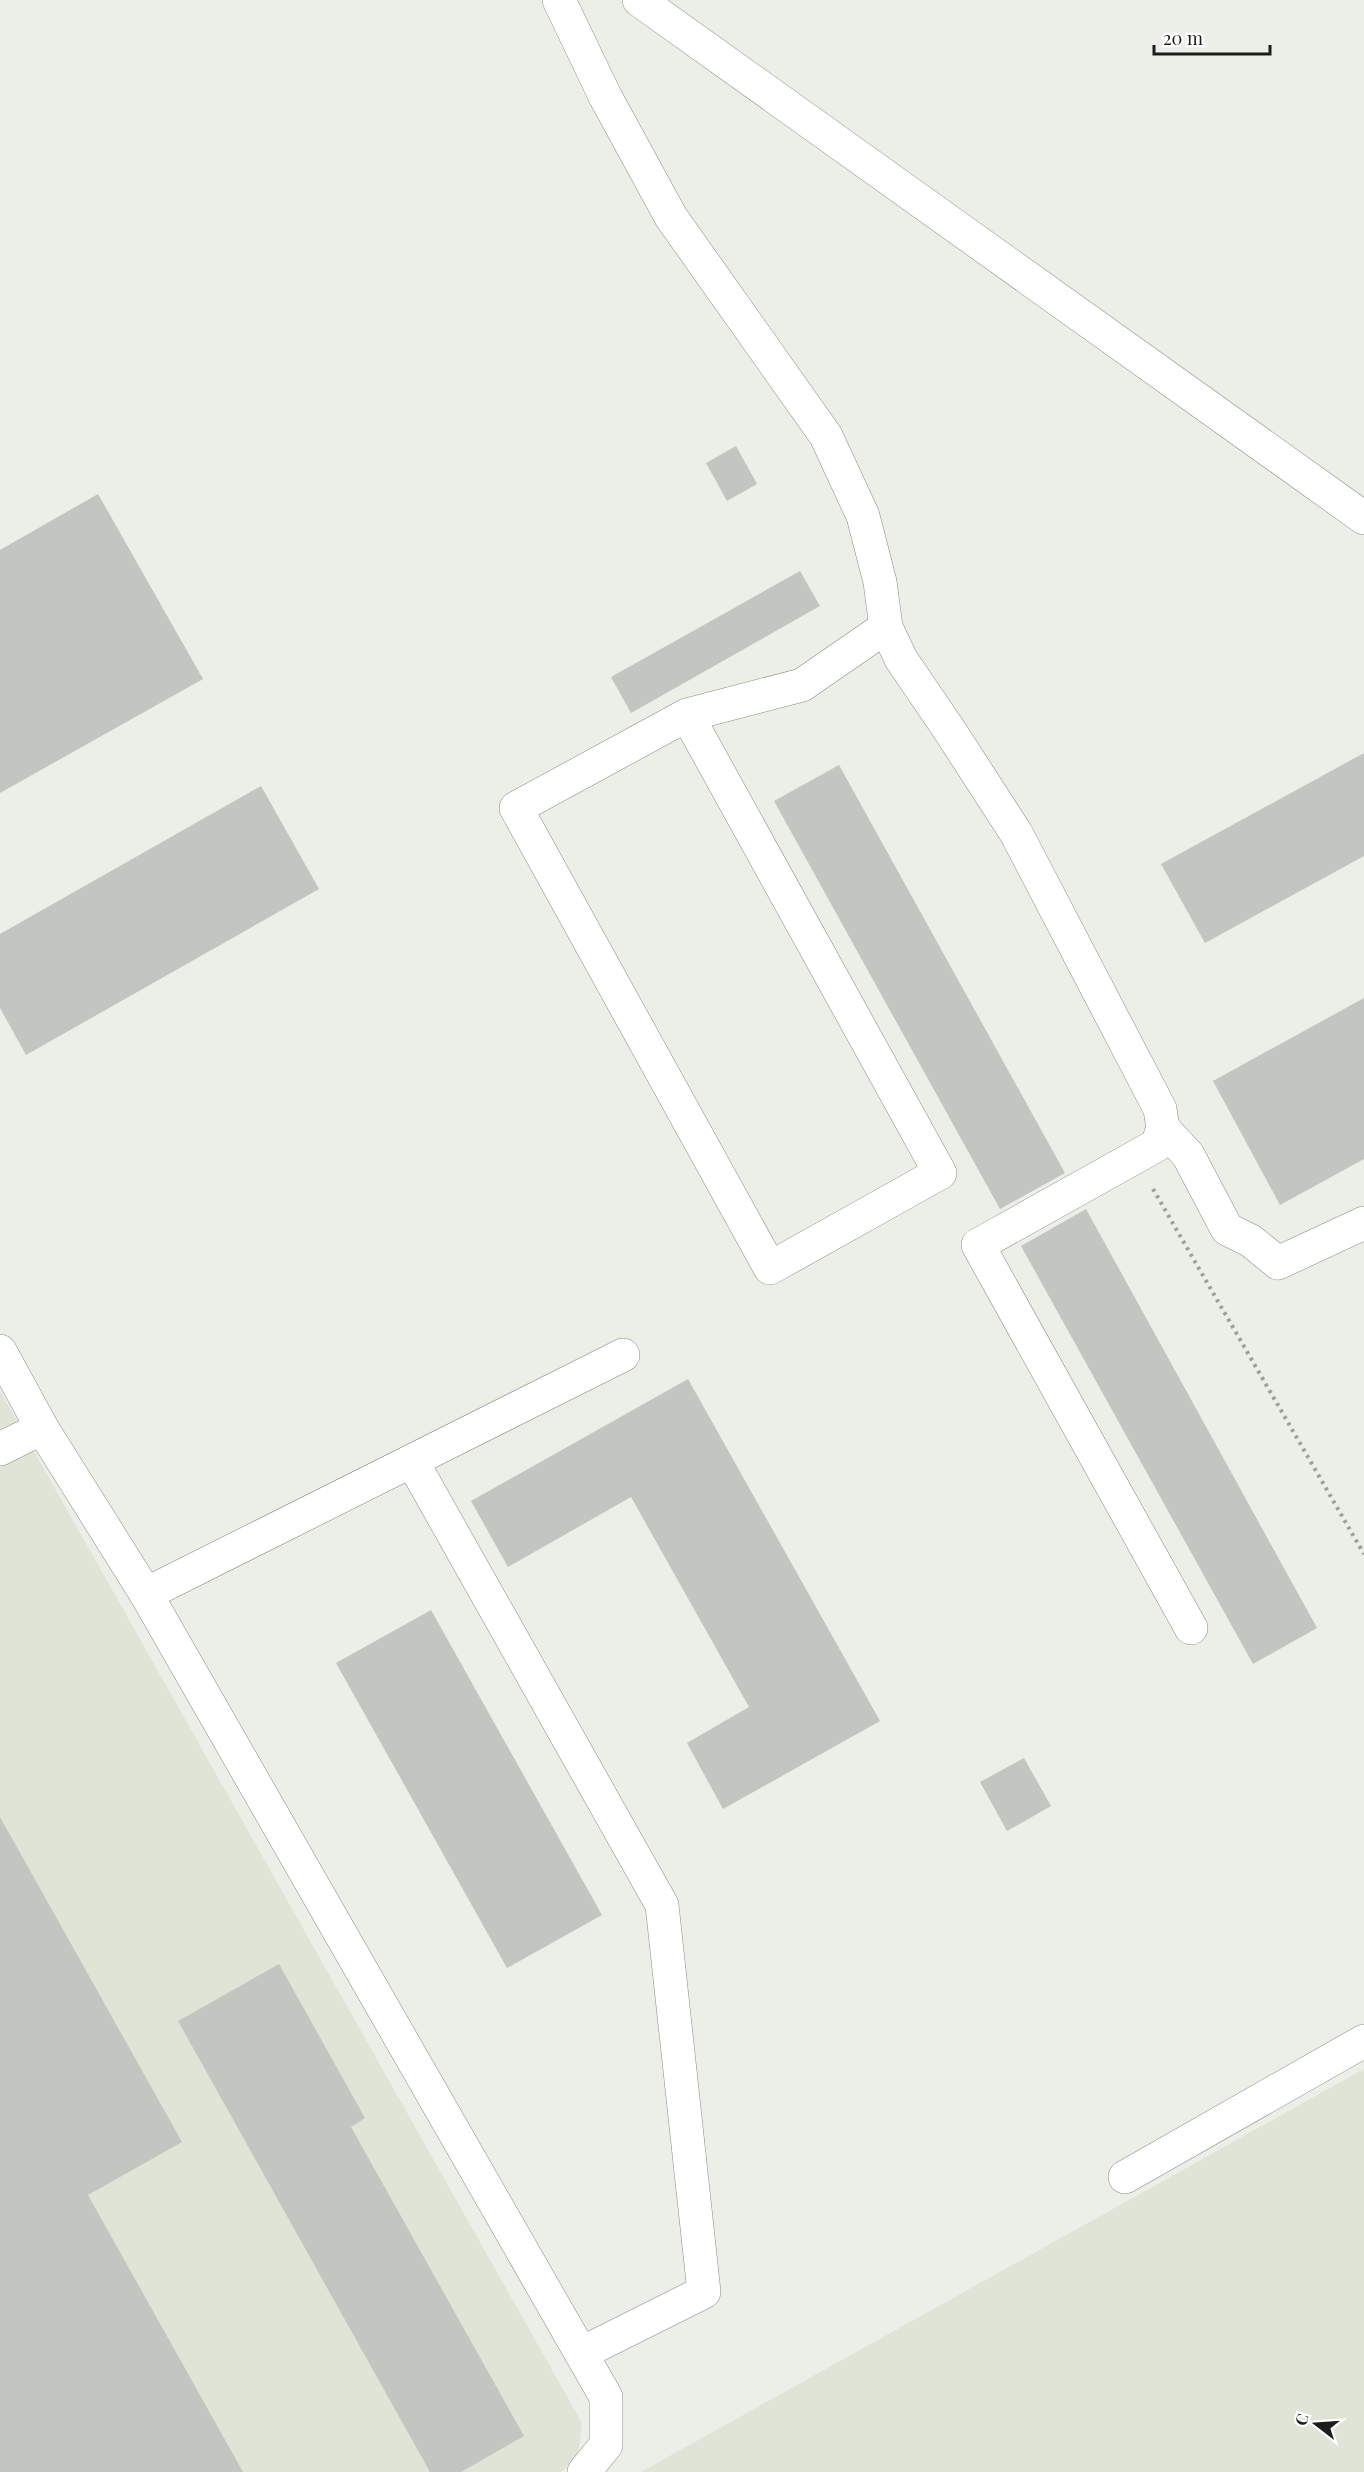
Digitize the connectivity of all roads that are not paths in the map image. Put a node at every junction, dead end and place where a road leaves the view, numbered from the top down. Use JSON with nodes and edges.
{"nodes":[{"id":1,"x":559,"y":0,"type":"edge"},
{"id":2,"x":639,"y":0,"type":"edge"},
{"id":3,"x":1364,"y":518,"type":"edge"},
{"id":4,"x":886,"y":627,"type":"junction"},
{"id":5,"x":687,"y":715,"type":"junction"},
{"id":6,"x":1152,"y":1144,"type":"junction"},
{"id":7,"x":1364,"y":1222,"type":"edge"},
{"id":8,"x":0,"y":1352,"type":"edge"},
{"id":9,"x":623,"y":1355,"type":"dead end"},
{"id":10,"x":42,"y":1428,"type":"junction"},
{"id":11,"x":0,"y":1449,"type":"edge"},
{"id":12,"x":412,"y":1461,"type":"junction"},
{"id":13,"x":146,"y":1594,"type":"junction"},
{"id":14,"x":1191,"y":1628,"type":"dead end"},
{"id":15,"x":1364,"y":2041,"type":"edge"},
{"id":16,"x":1125,"y":2177,"type":"dead end"},
{"id":17,"x":582,"y":2353,"type":"junction"},
{"id":18,"x":584,"y":2472,"type":"edge"}],
"edges":[{"from":1,"to":4,"type":"street"},
{"from":2,"to":3,"type":"street"},
{"from":4,"to":5,"type":"street"},
{"from":4,"to":6,"type":"street"},
{"from":5,"to":5,"type":"street"},
{"from":6,"to":7,"type":"street"},
{"from":6,"to":14,"type":"street"},
{"from":8,"to":10,"type":"street"},
{"from":9,"to":12,"type":"street"},
{"from":10,"to":11,"type":"street"},
{"from":10,"to":13,"type":"street"},
{"from":12,"to":13,"type":"street"},
{"from":12,"to":17,"type":"street"},
{"from":13,"to":17,"type":"street"},
{"from":15,"to":16,"type":"street"},
{"from":17,"to":18,"type":"street"}]}
